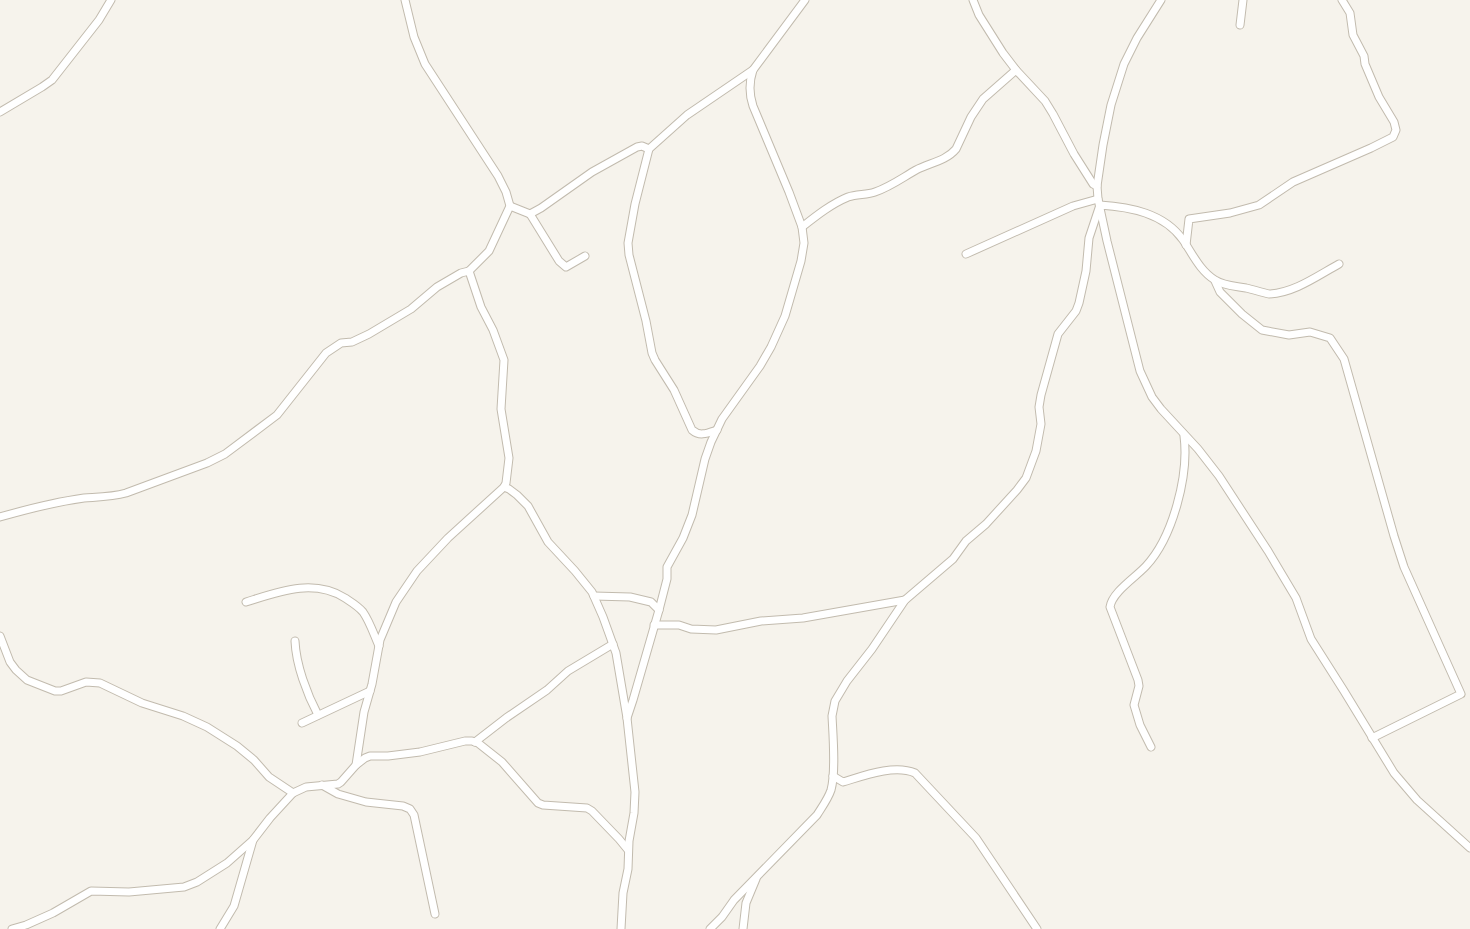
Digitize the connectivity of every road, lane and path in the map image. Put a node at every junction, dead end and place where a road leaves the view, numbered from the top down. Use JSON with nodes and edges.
{"nodes":[{"id":1,"x":111,"y":0,"type":"edge"},
{"id":2,"x":405,"y":0,"type":"edge"},
{"id":3,"x":805,"y":0,"type":"edge"},
{"id":4,"x":973,"y":0,"type":"edge"},
{"id":5,"x":1161,"y":0,"type":"edge"},
{"id":6,"x":1244,"y":0,"type":"edge"},
{"id":7,"x":1342,"y":0,"type":"edge"},
{"id":8,"x":1240,"y":25,"type":"dead end"},
{"id":9,"x":753,"y":70,"type":"junction"},
{"id":10,"x":1016,"y":70,"type":"junction"},
{"id":11,"x":0,"y":112,"type":"edge"},
{"id":12,"x":649,"y":148,"type":"junction"},
{"id":13,"x":1097,"y":186,"type":"junction"},
{"id":14,"x":1099,"y":202,"type":"junction"},
{"id":15,"x":510,"y":206,"type":"junction"},
{"id":16,"x":530,"y":214,"type":"junction"},
{"id":17,"x":802,"y":227,"type":"junction"},
{"id":18,"x":1186,"y":245,"type":"junction"},
{"id":19,"x":966,"y":254,"type":"dead end"},
{"id":20,"x":585,"y":255,"type":"dead end"},
{"id":21,"x":1339,"y":264,"type":"dead end"},
{"id":22,"x":470,"y":271,"type":"junction"},
{"id":23,"x":1215,"y":281,"type":"junction"},
{"id":24,"x":717,"y":430,"type":"junction"},
{"id":25,"x":1184,"y":436,"type":"junction"},
{"id":26,"x":504,"y":487,"type":"junction"},
{"id":27,"x":0,"y":517,"type":"edge"},
{"id":28,"x":594,"y":596,"type":"junction"},
{"id":29,"x":905,"y":600,"type":"junction"},
{"id":30,"x":246,"y":602,"type":"dead end"},
{"id":31,"x":658,"y":610,"type":"junction"},
{"id":32,"x":654,"y":625,"type":"junction"},
{"id":33,"x":0,"y":636,"type":"edge"},
{"id":34,"x":295,"y":641,"type":"dead end"},
{"id":35,"x":613,"y":644,"type":"junction"},
{"id":36,"x":379,"y":646,"type":"junction"},
{"id":37,"x":370,"y":690,"type":"junction"},
{"id":38,"x":318,"y":715,"type":"junction"},
{"id":39,"x":627,"y":718,"type":"junction"},
{"id":40,"x":302,"y":723,"type":"dead end"},
{"id":41,"x":1372,"y":738,"type":"junction"},
{"id":42,"x":475,"y":742,"type":"junction"},
{"id":43,"x":1151,"y":747,"type":"dead end"},
{"id":44,"x":356,"y":765,"type":"junction"},
{"id":45,"x":833,"y":776,"type":"junction"},
{"id":46,"x":322,"y":786,"type":"junction"},
{"id":47,"x":293,"y":793,"type":"junction"},
{"id":48,"x":254,"y":840,"type":"junction"},
{"id":49,"x":1470,"y":848,"type":"edge"},
{"id":50,"x":628,"y":850,"type":"junction"},
{"id":51,"x":757,"y":876,"type":"junction"},
{"id":52,"x":435,"y":914,"type":"dead end"},
{"id":53,"x":12,"y":929,"type":"edge"},
{"id":54,"x":220,"y":929,"type":"edge"},
{"id":55,"x":621,"y":929,"type":"edge"},
{"id":56,"x":710,"y":929,"type":"edge"},
{"id":57,"x":743,"y":929,"type":"edge"},
{"id":58,"x":1036,"y":929,"type":"edge"}],
"edges":[{"from":1,"to":11,"type":"street"},
{"from":2,"to":15,"type":"street"},
{"from":3,"to":9,"type":"street"},
{"from":4,"to":10,"type":"street"},
{"from":5,"to":13,"type":"street"},
{"from":6,"to":8,"type":"street"},
{"from":7,"to":18,"type":"street"},
{"from":9,"to":12,"type":"street"},
{"from":9,"to":17,"type":"street"},
{"from":10,"to":13,"type":"street"},
{"from":10,"to":17,"type":"street"},
{"from":12,"to":16,"type":"street"},
{"from":12,"to":24,"type":"street"},
{"from":13,"to":14,"type":"street"},
{"from":14,"to":18,"type":"street"},
{"from":14,"to":19,"type":"street"},
{"from":14,"to":25,"type":"street"},
{"from":14,"to":29,"type":"street"},
{"from":15,"to":16,"type":"street"},
{"from":15,"to":22,"type":"street"},
{"from":16,"to":20,"type":"street"},
{"from":17,"to":24,"type":"street"},
{"from":18,"to":23,"type":"street"},
{"from":21,"to":23,"type":"street"},
{"from":22,"to":26,"type":"street"},
{"from":22,"to":27,"type":"street"},
{"from":23,"to":41,"type":"street"},
{"from":24,"to":31,"type":"street"},
{"from":25,"to":41,"type":"street"},
{"from":25,"to":43,"type":"street"},
{"from":26,"to":28,"type":"street"},
{"from":26,"to":36,"type":"street"},
{"from":28,"to":31,"type":"street"},
{"from":28,"to":35,"type":"street"},
{"from":29,"to":32,"type":"street"},
{"from":29,"to":45,"type":"street"},
{"from":30,"to":36,"type":"street"},
{"from":31,"to":32,"type":"street"},
{"from":32,"to":39,"type":"street"},
{"from":33,"to":47,"type":"street"},
{"from":34,"to":38,"type":"street"},
{"from":35,"to":39,"type":"street"},
{"from":35,"to":42,"type":"street"},
{"from":36,"to":37,"type":"street"},
{"from":37,"to":38,"type":"street"},
{"from":37,"to":44,"type":"street"},
{"from":38,"to":40,"type":"street"},
{"from":39,"to":50,"type":"street"},
{"from":41,"to":49,"type":"street"},
{"from":42,"to":44,"type":"street"},
{"from":42,"to":50,"type":"street"},
{"from":44,"to":46,"type":"street"},
{"from":45,"to":51,"type":"street"},
{"from":45,"to":58,"type":"street"},
{"from":46,"to":47,"type":"street"},
{"from":46,"to":52,"type":"street"},
{"from":47,"to":48,"type":"street"},
{"from":48,"to":53,"type":"street"},
{"from":48,"to":54,"type":"street"},
{"from":50,"to":55,"type":"street"},
{"from":51,"to":56,"type":"street"},
{"from":51,"to":57,"type":"street"}]}
